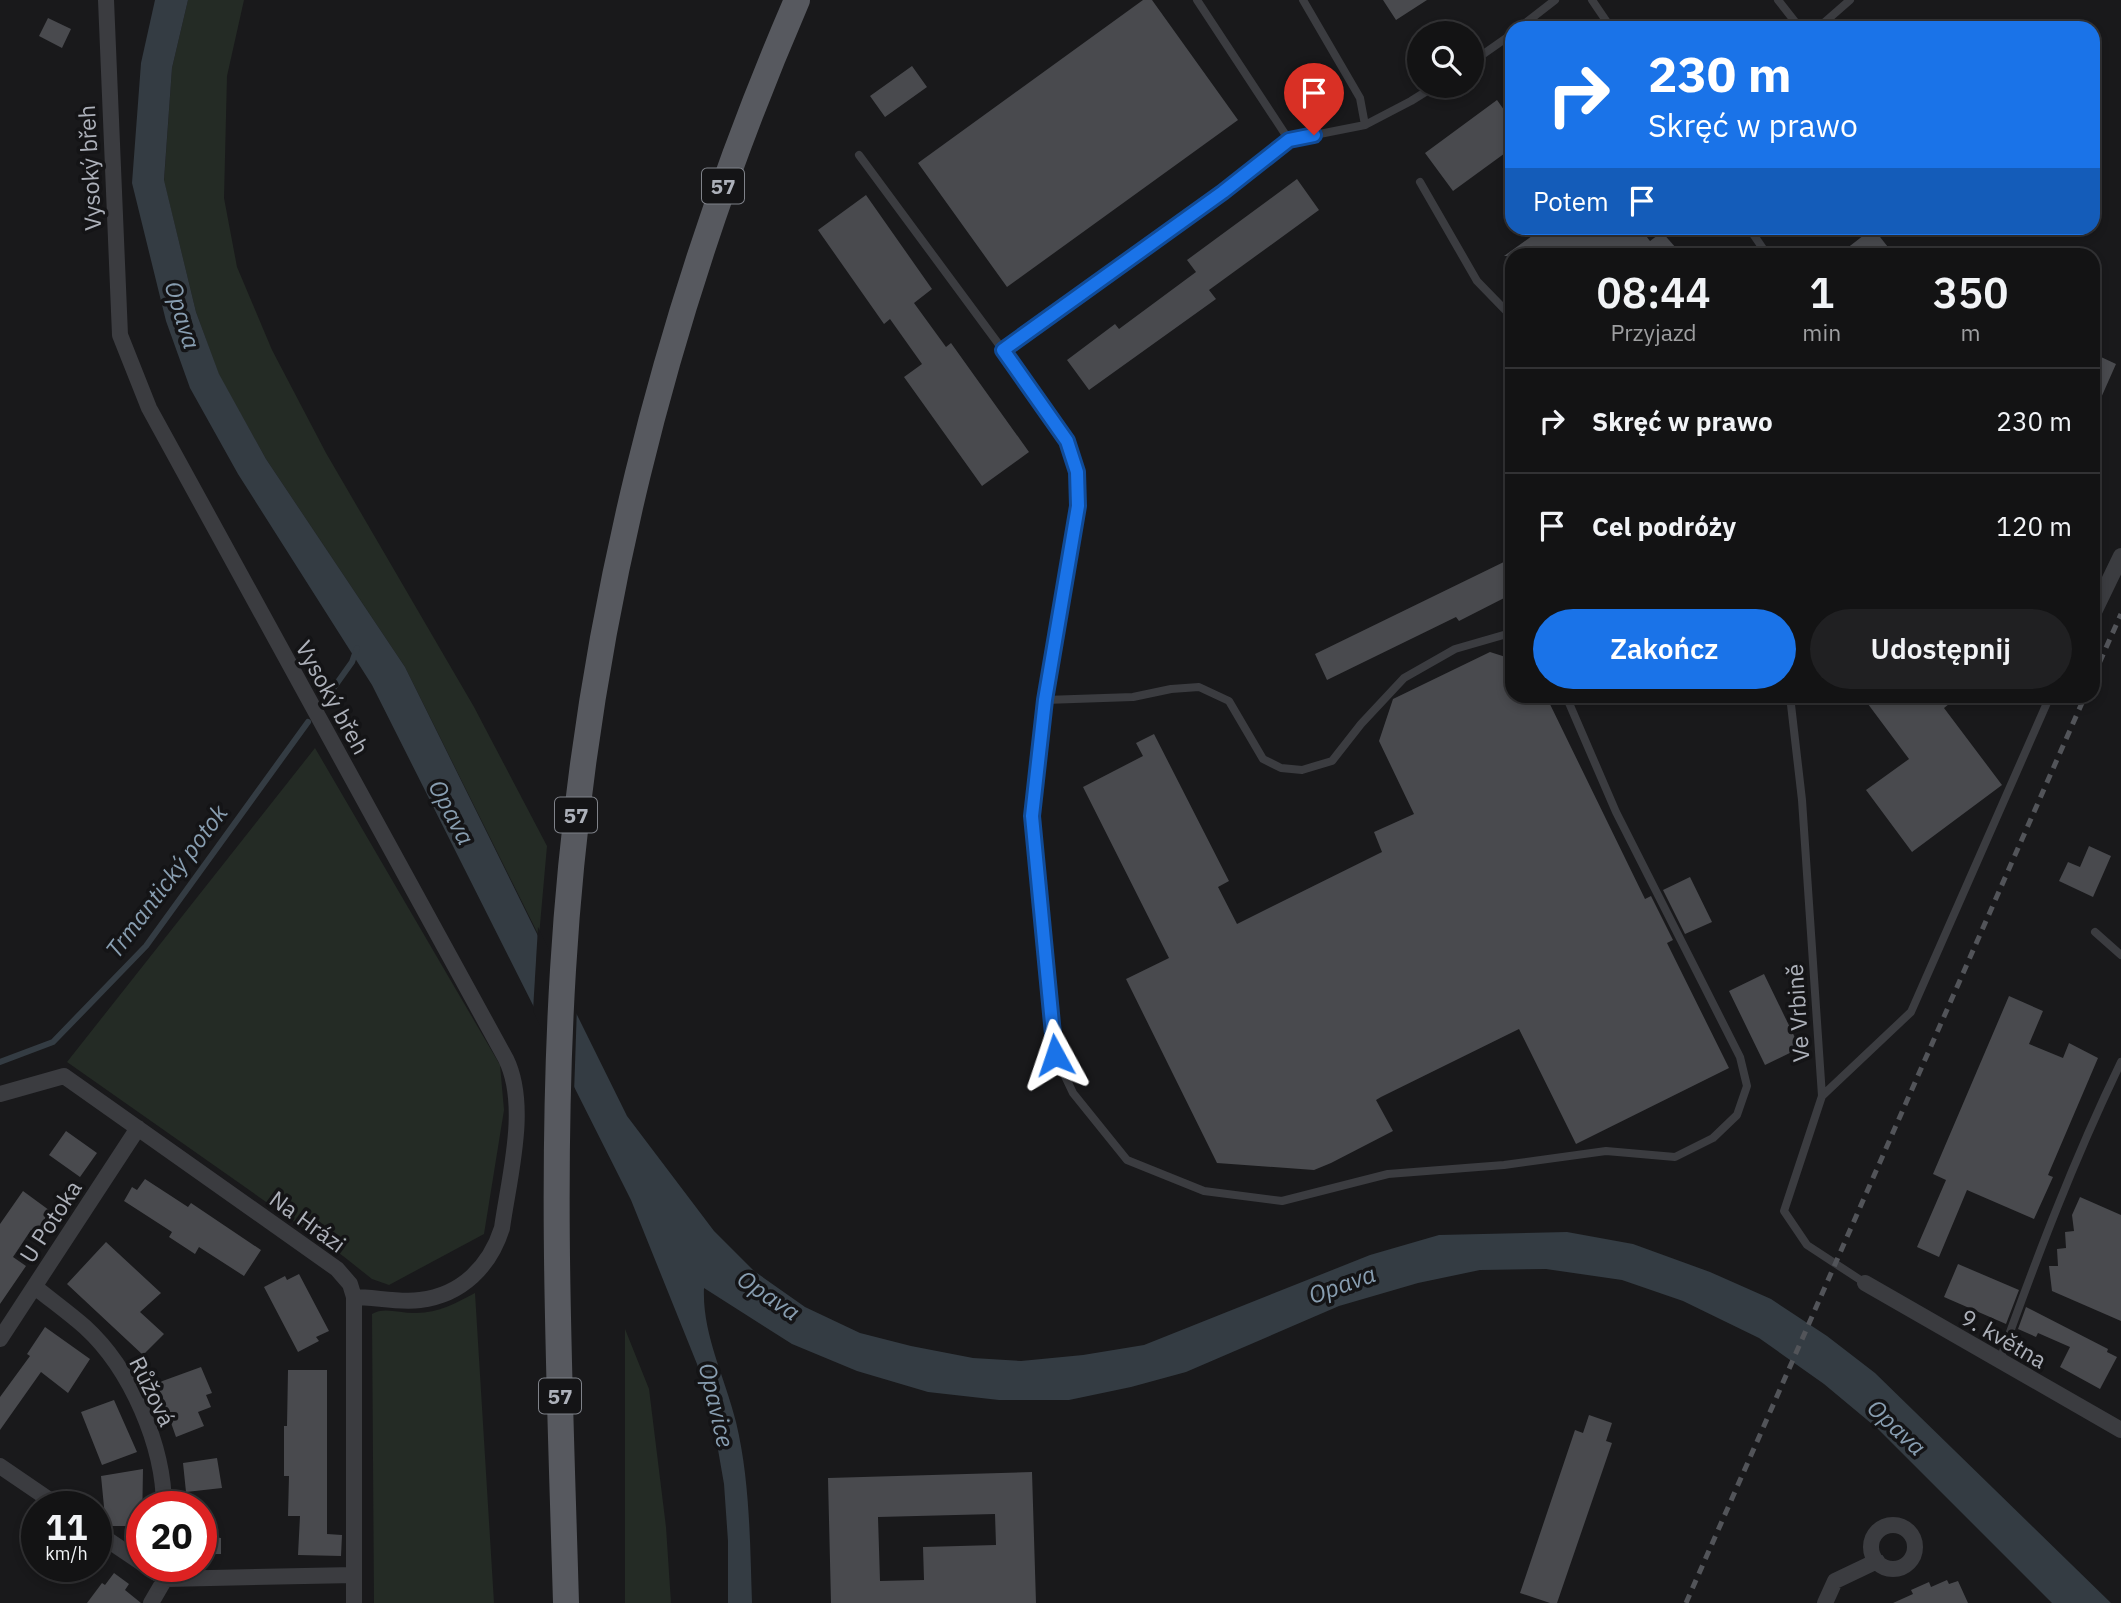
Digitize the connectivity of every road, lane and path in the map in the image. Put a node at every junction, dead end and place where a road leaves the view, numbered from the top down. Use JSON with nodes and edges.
{"nodes":[{"id":1,"x":106,"y":0,"type":"edge"},
{"id":2,"x":797,"y":0,"type":"edge"},
{"id":3,"x":1197,"y":0,"type":"edge"},
{"id":4,"x":1303,"y":0,"type":"edge"},
{"id":5,"x":1555,"y":0,"type":"edge"},
{"id":6,"x":1592,"y":0,"type":"edge"},
{"id":7,"x":1778,"y":0,"type":"edge"},
{"id":8,"x":1850,"y":0,"type":"edge"},
{"id":9,"x":1528,"y":21,"type":"edge"},
{"id":10,"x":1606,"y":21,"type":"edge"},
{"id":11,"x":1794,"y":21,"type":"edge"},
{"id":12,"x":1826,"y":21,"type":"edge"},
{"id":13,"x":1505,"y":39,"type":"edge"},
{"id":14,"x":1484,"y":54,"type":"edge"},
{"id":15,"x":1416,"y":98,"type":"edge"},
{"id":16,"x":1365,"y":125,"type":"junction"},
{"id":17,"x":1289,"y":140,"type":"junction"},
{"id":18,"x":859,"y":155,"type":"dead end"},
{"id":19,"x":1420,"y":182,"type":"dead end"},
{"id":20,"x":1505,"y":310,"type":"edge"},
{"id":21,"x":1003,"y":350,"type":"junction"},
{"id":22,"x":2121,"y":556,"type":"edge"},
{"id":23,"x":2100,"y":600,"type":"edge"},
{"id":24,"x":1505,"y":635,"type":"edge"},
{"id":25,"x":1045,"y":700,"type":"junction"},
{"id":26,"x":1569,"y":703,"type":"edge"},
{"id":27,"x":1791,"y":703,"type":"edge"},
{"id":28,"x":2047,"y":703,"type":"edge"},
{"id":29,"x":2095,"y":932,"type":"dead end"},
{"id":30,"x":2121,"y":955,"type":"edge"},
{"id":31,"x":2121,"y":1062,"type":"edge"},
{"id":32,"x":0,"y":1094,"type":"edge"},
{"id":33,"x":1822,"y":1096,"type":"junction"},
{"id":34,"x":138,"y":1128,"type":"junction"},
{"id":35,"x":1865,"y":1283,"type":"joint"},
{"id":36,"x":35,"y":1287,"type":"junction"},
{"id":37,"x":354,"y":1297,"type":"junction"},
{"id":38,"x":0,"y":1339,"type":"edge"},
{"id":39,"x":1999,"y":1361,"type":"junction"},
{"id":40,"x":2121,"y":1430,"type":"edge"},
{"id":41,"x":0,"y":1466,"type":"edge"},
{"id":42,"x":37,"y":1491,"type":"edge"},
{"id":43,"x":164,"y":1491,"type":"edge"},
{"id":44,"x":1877,"y":1562,"type":"dead end"},
{"id":45,"x":217,"y":1574,"type":"edge"},
{"id":46,"x":354,"y":1575,"type":"junction"},
{"id":47,"x":161,"y":1582,"type":"edge"},
{"id":48,"x":151,"y":1603,"type":"edge"},
{"id":49,"x":354,"y":1603,"type":"edge"},
{"id":50,"x":566,"y":1603,"type":"edge"},
{"id":51,"x":1825,"y":1603,"type":"edge"}],
"edges":[{"from":1,"to":37,"type":"street","name":"Vysoký břeh"},
{"from":2,"to":50,"type":"main road","number":"57"},
{"from":3,"to":17,"type":"lane"},
{"from":4,"to":16,"type":"lane"},
{"from":5,"to":9,"type":"lane"},
{"from":6,"to":10,"type":"lane"},
{"from":7,"to":11,"type":"lane"},
{"from":8,"to":12,"type":"lane"},
{"from":13,"to":14,"type":"lane"},
{"from":15,"to":16,"type":"lane"},
{"from":16,"to":17,"type":"lane"},
{"from":17,"to":21,"type":"lane"},
{"from":18,"to":21,"type":"lane"},
{"from":19,"to":20,"type":"lane"},
{"from":21,"to":25,"type":"lane"},
{"from":22,"to":23,"type":"street"},
{"from":24,"to":25,"type":"lane"},
{"from":25,"to":26,"type":"lane"},
{"from":27,"to":33,"type":"lane","name":"Ve Vrbině"},
{"from":28,"to":33,"type":"lane"},
{"from":29,"to":30,"type":"lane"},
{"from":31,"to":39,"type":"lane"},
{"from":32,"to":34,"type":"street","name":"Na Hrázi"},
{"from":33,"to":35,"type":"lane","name":"Ve Vrbině"},
{"from":34,"to":36,"type":"street","name":"U Potoka"},
{"from":34,"to":37,"type":"street","name":"Na Hrázi"},
{"from":35,"to":39,"type":"street","name":"9. května"},
{"from":36,"to":38,"type":"street","name":"U Potoka"},
{"from":36,"to":43,"type":"street","name":"Růžová"},
{"from":37,"to":46,"type":"street"},
{"from":39,"to":40,"type":"street","name":"9. května"},
{"from":41,"to":42,"type":"street"},
{"from":44,"to":51,"type":"street"},
{"from":45,"to":46,"type":"street"},
{"from":46,"to":49,"type":"street"},
{"from":47,"to":48,"type":"street"}]}
